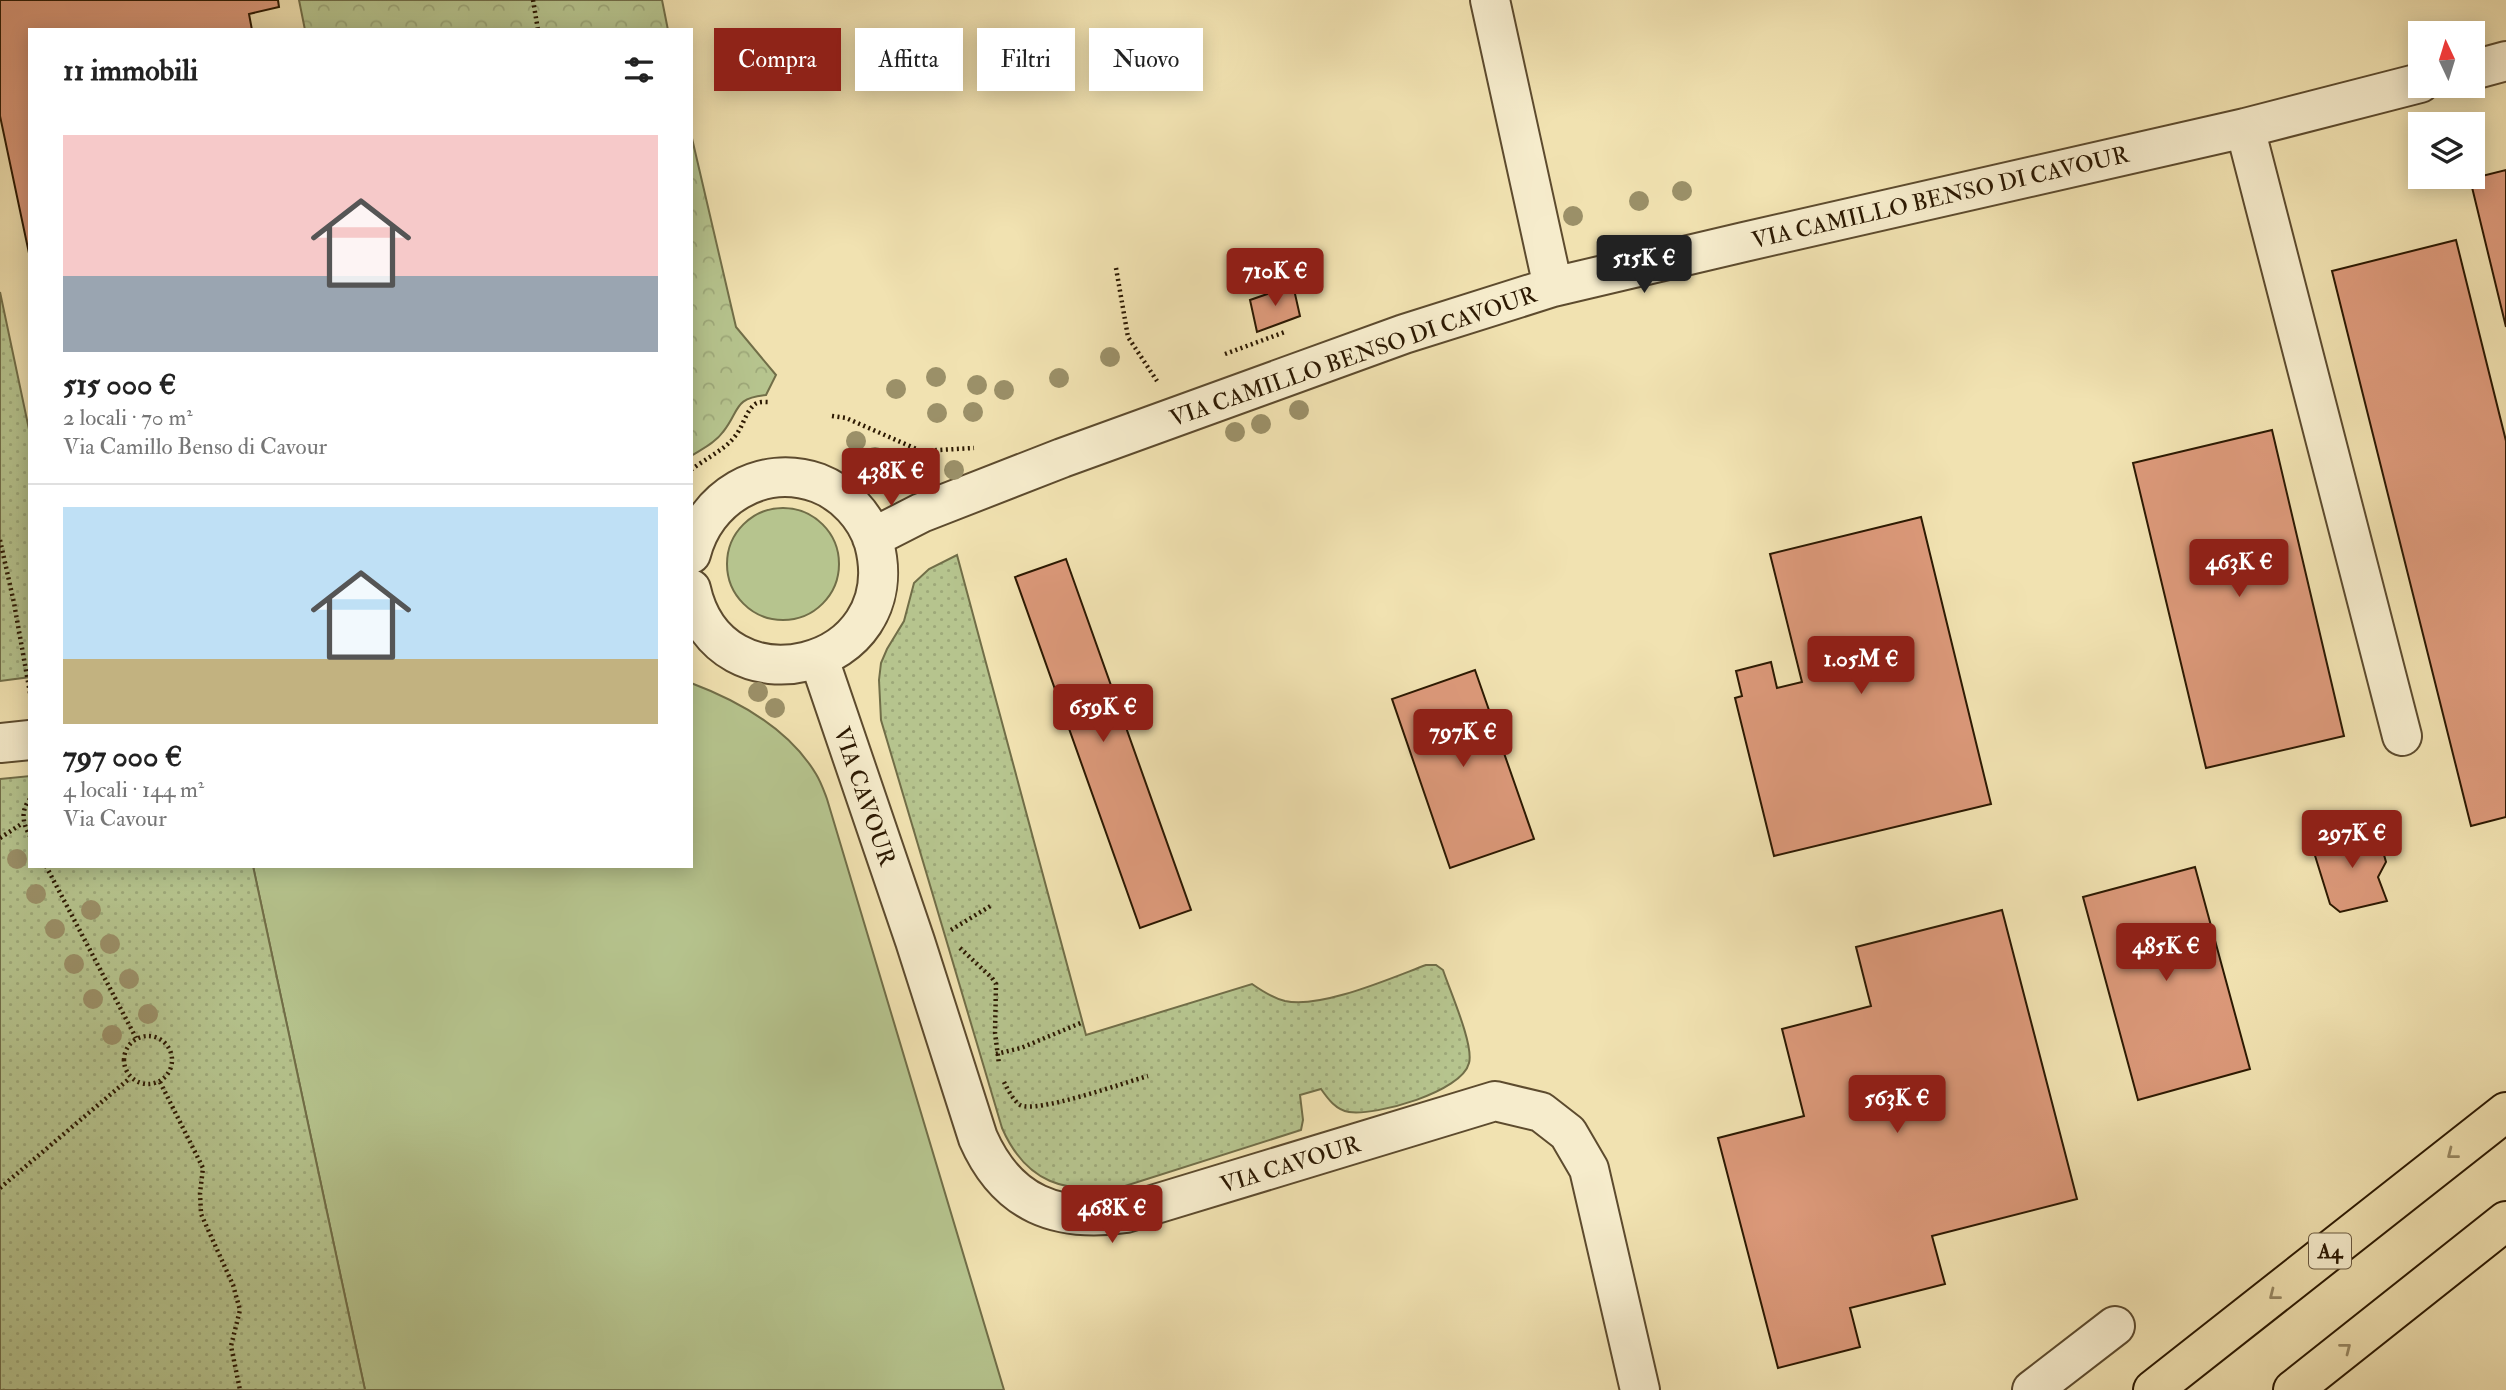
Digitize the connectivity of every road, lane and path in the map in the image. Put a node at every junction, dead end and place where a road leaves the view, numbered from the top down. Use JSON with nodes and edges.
{"nodes":[{"id":1,"x":533,"y":0,"type":"edge"},
{"id":2,"x":1490,"y":0,"type":"edge"},
{"id":3,"x":538,"y":28,"type":"edge"},
{"id":4,"x":2506,"y":61,"type":"edge"},
{"id":5,"x":2485,"y":67,"type":"edge"},
{"id":6,"x":2408,"y":86,"type":"edge"},
{"id":7,"x":2245,"y":128,"type":"junction"},
{"id":8,"x":1116,"y":268,"type":"dead end"},
{"id":9,"x":1553,"y":287,"type":"junction"},
{"id":10,"x":1157,"y":381,"type":"dead end"},
{"id":11,"x":770,"y":402,"type":"dead end"},
{"id":12,"x":693,"y":468,"type":"edge"},
{"id":13,"x":872,"y":538,"type":"junction"},
{"id":14,"x":0,"y":540,"type":"edge"},
{"id":15,"x":693,"y":546,"type":"edge"},
{"id":16,"x":693,"y":599,"type":"edge"},
{"id":17,"x":819,"y":659,"type":"junction"},
{"id":18,"x":28,"y":682,"type":"edge"},
{"id":19,"x":2402,"y":736,"type":"dead end"},
{"id":20,"x":28,"y":740,"type":"edge"},
{"id":21,"x":0,"y":743,"type":"edge"},
{"id":22,"x":28,"y":802,"type":"edge"},
{"id":23,"x":23,"y":822,"type":"junction"},
{"id":24,"x":28,"y":832,"type":"edge"},
{"id":25,"x":0,"y":838,"type":"edge"},
{"id":26,"x":47,"y":868,"type":"edge"},
{"id":27,"x":992,"y":905,"type":"dead end"},
{"id":28,"x":1083,"y":1022,"type":"dead end"},
{"id":29,"x":136,"y":1038,"type":"junction"},
{"id":30,"x":996,"y":1054,"type":"junction"},
{"id":31,"x":1000,"y":1069,"type":"dead end"},
{"id":32,"x":1148,"y":1076,"type":"dead end"},
{"id":33,"x":130,"y":1078,"type":"junction"},
{"id":34,"x":1003,"y":1080,"type":"dead end"},
{"id":35,"x":160,"y":1082,"type":"junction"},
{"id":36,"x":2506,"y":1112,"type":"edge"},
{"id":37,"x":0,"y":1188,"type":"edge"},
{"id":38,"x":2506,"y":1221,"type":"edge"},
{"id":39,"x":2115,"y":1326,"type":"dead end"},
{"id":40,"x":240,"y":1390,"type":"edge"},
{"id":41,"x":1640,"y":1390,"type":"edge"},
{"id":42,"x":2032,"y":1390,"type":"edge"},
{"id":43,"x":2153,"y":1390,"type":"edge"},
{"id":44,"x":2292,"y":1390,"type":"edge"}],
"edges":[{"from":1,"to":3,"type":"path"},
{"from":2,"to":9,"type":"street"},
{"from":4,"to":5,"type":"street"},
{"from":6,"to":7,"type":"street","name":"VIA CAMILLO BENSO DI CAVOUR"},
{"from":7,"to":9,"type":"street","name":"VIA CAMILLO BENSO DI CAVOUR"},
{"from":7,"to":19,"type":"street"},
{"from":8,"to":10,"type":"path"},
{"from":9,"to":13,"type":"street","name":"VIA CAMILLO BENSO DI CAVOUR"},
{"from":11,"to":12,"type":"path"},
{"from":13,"to":15,"type":"street"},
{"from":13,"to":17,"type":"street"},
{"from":14,"to":18,"type":"path"},
{"from":16,"to":17,"type":"street"},
{"from":17,"to":41,"type":"street","name":"VIA CAVOUR"},
{"from":20,"to":21,"type":"street"},
{"from":22,"to":23,"type":"path"},
{"from":23,"to":24,"type":"path"},
{"from":23,"to":25,"type":"path"},
{"from":26,"to":29,"type":"path"},
{"from":27,"to":30,"type":"path"},
{"from":28,"to":30,"type":"path"},
{"from":29,"to":33,"type":"path"},
{"from":29,"to":35,"type":"path"},
{"from":30,"to":31,"type":"path"},
{"from":32,"to":34,"type":"path"},
{"from":33,"to":35,"type":"path"},
{"from":33,"to":37,"type":"path"},
{"from":35,"to":40,"type":"path"},
{"from":36,"to":43,"type":"highway","number":"A4","one_way":true},
{"from":44,"to":38,"type":"highway","one_way":true},
{"from":39,"to":42,"type":"street"}]}
